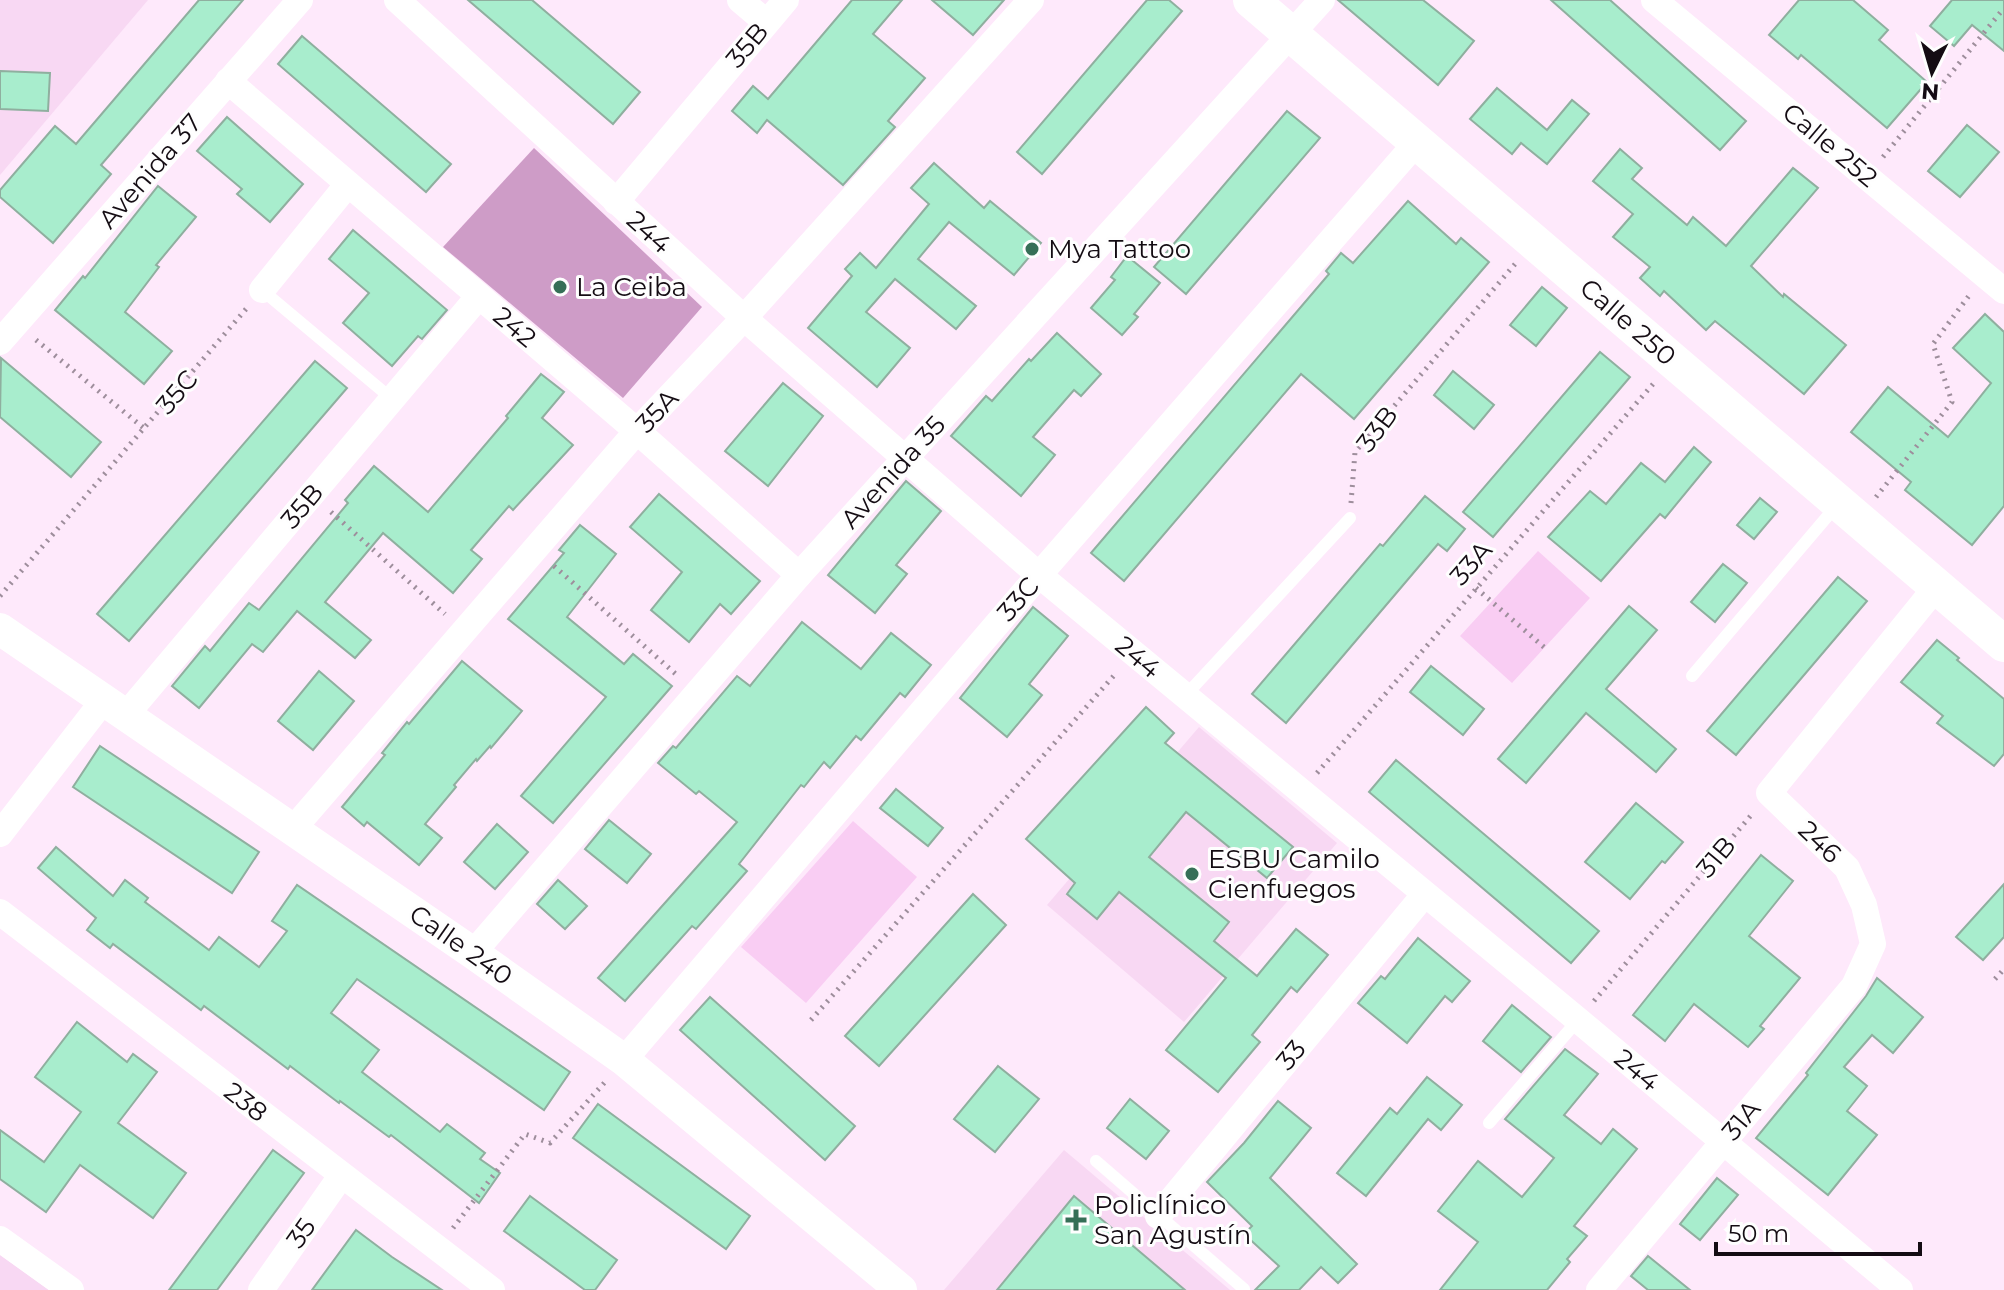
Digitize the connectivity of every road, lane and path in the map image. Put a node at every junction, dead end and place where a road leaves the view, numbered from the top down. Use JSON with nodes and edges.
{"nodes":[{"id":1,"x":300,"y":0,"type":"edge"},
{"id":2,"x":397,"y":0,"type":"edge"},
{"id":3,"x":740,"y":0,"type":"edge"},
{"id":4,"x":786,"y":0,"type":"edge"},
{"id":5,"x":1031,"y":0,"type":"edge"},
{"id":6,"x":1251,"y":0,"type":"edge"},
{"id":7,"x":1322,"y":0,"type":"edge"},
{"id":8,"x":1654,"y":0,"type":"edge"},
{"id":9,"x":2004,"y":8,"type":"edge"},
{"id":10,"x":766,"y":22,"type":"junction"},
{"id":11,"x":1291,"y":34,"type":"junction"},
{"id":12,"x":228,"y":81,"type":"junction"},
{"id":13,"x":1417,"y":142,"type":"junction"},
{"id":14,"x":1867,"y":176,"type":"junction"},
{"id":15,"x":348,"y":184,"type":"junction"},
{"id":16,"x":616,"y":202,"type":"junction"},
{"id":17,"x":1533,"y":241,"type":"junction"},
{"id":18,"x":1994,"y":283,"type":"edge"},
{"id":19,"x":262,"y":290,"type":"junction"},
{"id":20,"x":479,"y":296,"type":"junction"},
{"id":21,"x":744,"y":318,"type":"junction"},
{"id":22,"x":8,"y":333,"type":"edge"},
{"id":23,"x":1673,"y":361,"type":"junction"},
{"id":24,"x":392,"y":399,"type":"junction"},
{"id":25,"x":145,"y":429,"type":"junction"},
{"id":26,"x":637,"y":431,"type":"junction"},
{"id":27,"x":906,"y":457,"type":"junction"},
{"id":28,"x":312,"y":495,"type":"junction"},
{"id":29,"x":1849,"y":511,"type":"junction"},
{"id":30,"x":1350,"y":518,"type":"joint"},
{"id":31,"x":535,"y":549,"type":"junction"},
{"id":32,"x":799,"y":575,"type":"junction"},
{"id":33,"x":1039,"y":575,"type":"junction"},
{"id":34,"x":1937,"y":586,"type":"junction"},
{"id":35,"x":1476,"y":588,"type":"junction"},
{"id":36,"x":0,"y":596,"type":"edge"},
{"id":37,"x":0,"y":629,"type":"edge"},
{"id":38,"x":464,"y":631,"type":"junction"},
{"id":39,"x":2004,"y":644,"type":"edge"},
{"id":40,"x":1545,"y":648,"type":"dead end"},
{"id":41,"x":1134,"y":654,"type":"junction"},
{"id":42,"x":1692,"y":676,"type":"dead end"},
{"id":43,"x":697,"y":693,"type":"junction"},
{"id":44,"x":1185,"y":696,"type":"junction"},
{"id":45,"x":114,"y":709,"type":"junction"},
{"id":46,"x":1300,"y":792,"type":"junction"},
{"id":47,"x":1769,"y":793,"type":"junction"},
{"id":48,"x":293,"y":829,"type":"junction"},
{"id":49,"x":0,"y":834,"type":"edge"},
{"id":50,"x":1424,"y":895,"type":"junction"},
{"id":51,"x":0,"y":912,"type":"edge"},
{"id":52,"x":1873,"y":944,"type":"joint"},
{"id":53,"x":473,"y":953,"type":"junction"},
{"id":54,"x":2004,"y":969,"type":"edge"},
{"id":55,"x":1995,"y":979,"type":"dead end"},
{"id":56,"x":811,"y":1020,"type":"dead end"},
{"id":57,"x":1578,"y":1020,"type":"junction"},
{"id":58,"x":624,"y":1060,"type":"junction"},
{"id":59,"x":1489,"y":1123,"type":"dead end"},
{"id":60,"x":1723,"y":1143,"type":"junction"},
{"id":61,"x":1096,"y":1161,"type":"dead end"},
{"id":62,"x":341,"y":1176,"type":"junction"},
{"id":63,"x":1158,"y":1216,"type":"junction"},
{"id":64,"x":0,"y":1239,"type":"edge"},
{"id":65,"x":438,"y":1247,"type":"junction"},
{"id":66,"x":1244,"y":1289,"type":"edge"},
{"id":67,"x":71,"y":1290,"type":"edge"},
{"id":68,"x":261,"y":1290,"type":"edge"},
{"id":69,"x":492,"y":1290,"type":"edge"},
{"id":70,"x":901,"y":1290,"type":"edge"},
{"id":71,"x":1599,"y":1290,"type":"edge"},
{"id":72,"x":1900,"y":1290,"type":"edge"}],
"edges":[{"from":1,"to":12,"type":"street","name":"Avenida 37"},
{"from":2,"to":16,"type":"street","name":"244"},
{"from":3,"to":10,"type":"street"},
{"from":4,"to":10,"type":"street","name":"35B"},
{"from":5,"to":21,"type":"street","name":"35A"},
{"from":6,"to":11,"type":"main road","name":"Calle 250"},
{"from":7,"to":11,"type":"street","name":"Avenida 35"},
{"from":8,"to":14,"type":"street","name":"Calle 252"},
{"from":9,"to":14,"type":"path"},
{"from":10,"to":16,"type":"street","name":"35B"},
{"from":11,"to":13,"type":"main road","name":"Calle 250"},
{"from":11,"to":27,"type":"street","name":"Avenida 35"},
{"from":12,"to":15,"type":"street","name":"242"},
{"from":12,"to":22,"type":"street","name":"Avenida 37"},
{"from":13,"to":17,"type":"main road","name":"Calle 250"},
{"from":13,"to":33,"type":"street","name":"33C"},
{"from":14,"to":18,"type":"street","name":"Calle 252"},
{"from":15,"to":19,"type":"street"},
{"from":15,"to":20,"type":"street","name":"242"},
{"from":16,"to":21,"type":"street","name":"244"},
{"from":17,"to":23,"type":"main road","name":"Calle 250"},
{"from":17,"to":30,"type":"path","name":"33B"},
{"from":18,"to":29,"type":"path"},
{"from":19,"to":24,"type":"lane"},
{"from":19,"to":25,"type":"path","name":"35C"},
{"from":20,"to":24,"type":"street","name":"35B"},
{"from":20,"to":26,"type":"street","name":"242"},
{"from":21,"to":26,"type":"street","name":"35A"},
{"from":21,"to":27,"type":"street","name":"244"},
{"from":22,"to":25,"type":"path"},
{"from":23,"to":29,"type":"main road","name":"Calle 250"},
{"from":23,"to":35,"type":"path","name":"33A"},
{"from":24,"to":28,"type":"street","name":"35B"},
{"from":25,"to":36,"type":"path","name":"35C"},
{"from":26,"to":31,"type":"street","name":"35A"},
{"from":26,"to":32,"type":"street","name":"242"},
{"from":27,"to":32,"type":"street","name":"Avenida 35"},
{"from":27,"to":33,"type":"street","name":"244"},
{"from":28,"to":38,"type":"path"},
{"from":28,"to":45,"type":"street","name":"35B"},
{"from":29,"to":34,"type":"main road","name":"Calle 250"},
{"from":29,"to":42,"type":"lane"},
{"from":30,"to":44,"type":"lane"},
{"from":31,"to":38,"type":"street","name":"35A"},
{"from":31,"to":43,"type":"path"},
{"from":32,"to":43,"type":"street","name":"Avenida 35"},
{"from":33,"to":41,"type":"street","name":"244"},
{"from":33,"to":58,"type":"street","name":"33C"},
{"from":34,"to":39,"type":"main road","name":"Calle 250"},
{"from":34,"to":47,"type":"street"},
{"from":35,"to":40,"type":"path"},
{"from":35,"to":46,"type":"path","name":"33A"},
{"from":37,"to":45,"type":"street","name":"Calle 240"},
{"from":38,"to":48,"type":"street","name":"35A"},
{"from":41,"to":44,"type":"street","name":"244"},
{"from":41,"to":56,"type":"path"},
{"from":43,"to":53,"type":"street","name":"Avenida 35"},
{"from":44,"to":46,"type":"street","name":"244"},
{"from":45,"to":48,"type":"street","name":"Calle 240"},
{"from":45,"to":49,"type":"street","name":"35B"},
{"from":46,"to":50,"type":"street","name":"244"},
{"from":47,"to":52,"type":"street","name":"246"},
{"from":47,"to":57,"type":"path","name":"31B"},
{"from":48,"to":53,"type":"street","name":"Calle 240"},
{"from":50,"to":57,"type":"street","name":"244"},
{"from":50,"to":63,"type":"street","name":"33"},
{"from":51,"to":62,"type":"street","name":"238"},
{"from":52,"to":60,"type":"street","name":"31A"},
{"from":53,"to":58,"type":"street","name":"Calle 240"},
{"from":54,"to":55,"type":"path"},
{"from":57,"to":59,"type":"lane"},
{"from":57,"to":60,"type":"street","name":"244"},
{"from":58,"to":65,"type":"path"},
{"from":58,"to":70,"type":"street","name":"Calle 240"},
{"from":60,"to":71,"type":"street","name":"31A"},
{"from":60,"to":72,"type":"street","name":"244"},
{"from":61,"to":63,"type":"lane"},
{"from":62,"to":65,"type":"street","name":"238"},
{"from":62,"to":68,"type":"street","name":"35"},
{"from":63,"to":66,"type":"lane"},
{"from":64,"to":67,"type":"street"},
{"from":65,"to":69,"type":"street","name":"238"}]}
